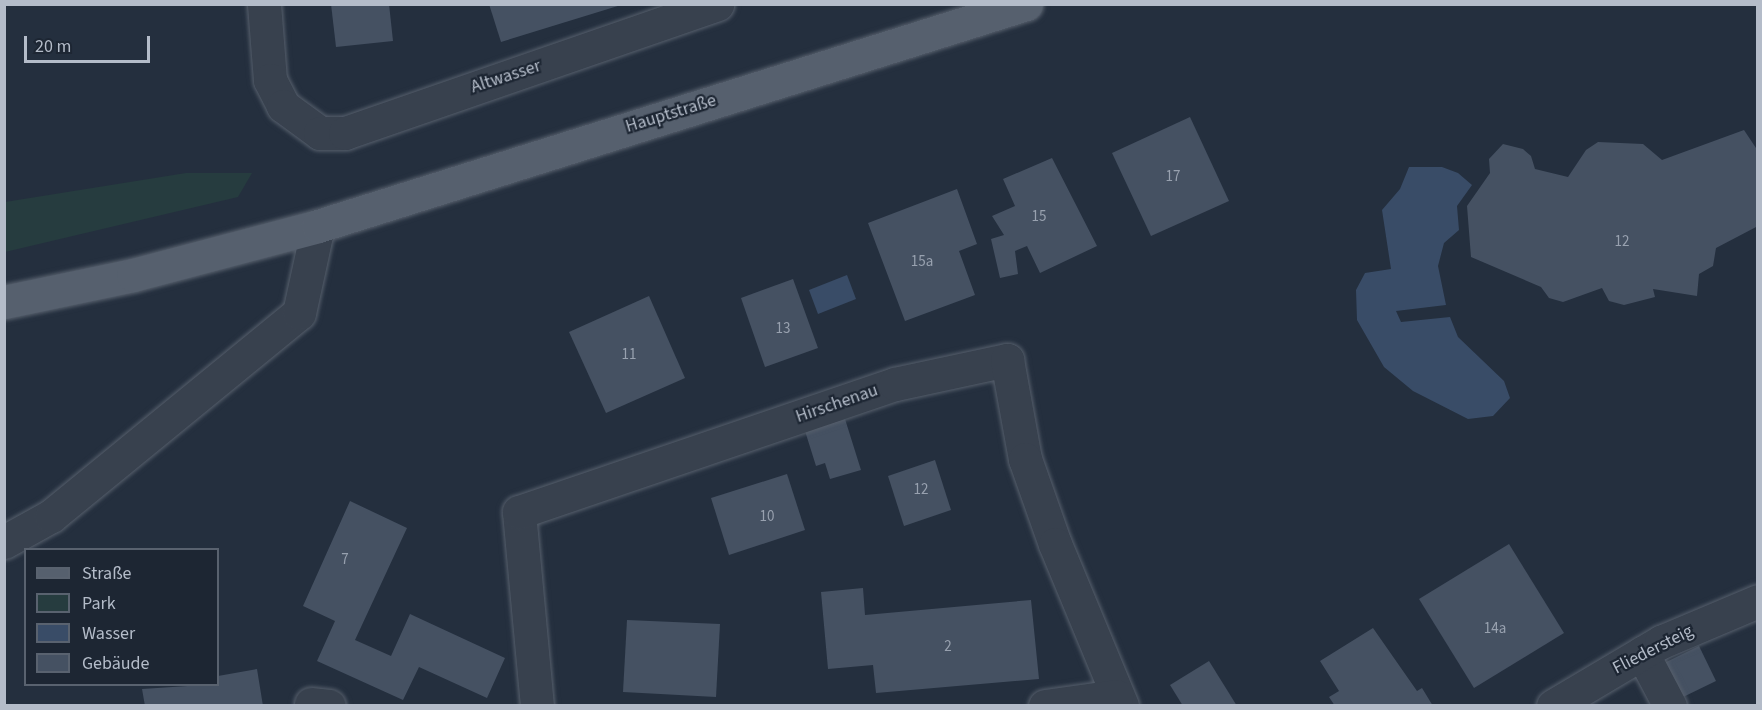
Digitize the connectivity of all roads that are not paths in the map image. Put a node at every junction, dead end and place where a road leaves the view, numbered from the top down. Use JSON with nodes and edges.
{"nodes":[{"id":1,"x":264,"y":4,"type":"edge"},
{"id":2,"x":717,"y":4,"type":"edge"},
{"id":3,"x":1026,"y":4,"type":"edge"},
{"id":4,"x":318,"y":226,"type":"junction"},
{"id":5,"x":4,"y":302,"type":"edge"},
{"id":6,"x":4,"y":542,"type":"edge"},
{"id":7,"x":1758,"y":601,"type":"edge"},
{"id":8,"x":1641,"y":653,"type":"junction"},
{"id":9,"x":1119,"y":701,"type":"edge"},
{"id":10,"x":537,"y":705,"type":"edge"},
{"id":11,"x":1045,"y":705,"type":"edge"},
{"id":12,"x":1553,"y":705,"type":"edge"},
{"id":13,"x":1670,"y":705,"type":"edge"}],
"edges":[{"from":1,"to":2,"type":"street","name":"Altwasser"},
{"from":3,"to":4,"type":"main road","name":"Hauptstraße"},
{"from":4,"to":5,"type":"main road","name":"Hauptstraße"},
{"from":4,"to":6,"type":"street"},
{"from":7,"to":8,"type":"street","name":"Fliedersteig"},
{"from":8,"to":12,"type":"street","name":"Fliedersteig"},
{"from":8,"to":13,"type":"street"},
{"from":9,"to":10,"type":"street","name":"Hirschenau"},
{"from":9,"to":11,"type":"street","name":"Hirschenau"}]}
